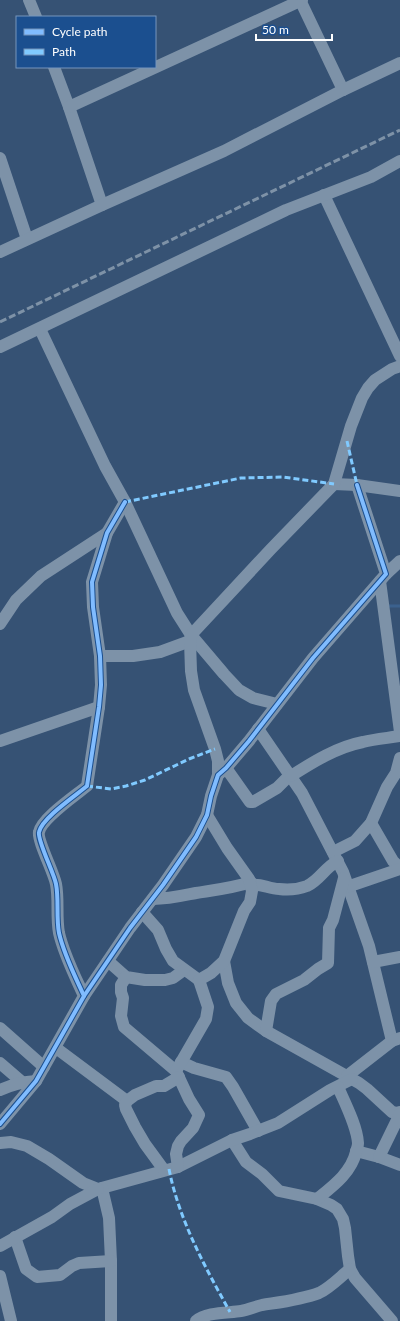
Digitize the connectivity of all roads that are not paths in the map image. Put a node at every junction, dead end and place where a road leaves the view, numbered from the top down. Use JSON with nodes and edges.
{"nodes":[{"id":1,"x":29,"y":0,"type":"edge"},
{"id":2,"x":301,"y":0,"type":"edge"},
{"id":3,"x":36,"y":16,"type":"edge"},
{"id":4,"x":400,"y":63,"type":"edge"},
{"id":5,"x":156,"y":67,"type":"edge"},
{"id":6,"x":54,"y":68,"type":"edge"},
{"id":7,"x":154,"y":68,"type":"edge"},
{"id":8,"x":343,"y":90,"type":"junction"},
{"id":9,"x":69,"y":107,"type":"junction"},
{"id":10,"x":0,"y":158,"type":"edge"},
{"id":11,"x":400,"y":161,"type":"edge"},
{"id":12,"x":324,"y":195,"type":"junction"},
{"id":13,"x":102,"y":205,"type":"junction"},
{"id":14,"x":27,"y":239,"type":"junction"},
{"id":15,"x":0,"y":252,"type":"edge"},
{"id":16,"x":40,"y":328,"type":"junction"},
{"id":17,"x":0,"y":348,"type":"edge"},
{"id":18,"x":400,"y":356,"type":"edge"},
{"id":19,"x":400,"y":366,"type":"edge"},
{"id":20,"x":334,"y":484,"type":"junction"},
{"id":21,"x":357,"y":485,"type":"junction"},
{"id":22,"x":400,"y":491,"type":"edge"},
{"id":23,"x":125,"y":502,"type":"junction"},
{"id":24,"x":107,"y":533,"type":"junction"},
{"id":25,"x":400,"y":561,"type":"edge"},
{"id":26,"x":383,"y":578,"type":"junction"},
{"id":27,"x":0,"y":624,"type":"edge"},
{"id":28,"x":190,"y":638,"type":"junction"},
{"id":29,"x":100,"y":656,"type":"junction"},
{"id":30,"x":277,"y":704,"type":"junction"},
{"id":31,"x":99,"y":707,"type":"junction"},
{"id":32,"x":258,"y":729,"type":"junction"},
{"id":33,"x":400,"y":732,"type":"edge"},
{"id":34,"x":400,"y":736,"type":"edge"},
{"id":35,"x":0,"y":741,"type":"edge"},
{"id":36,"x":400,"y":758,"type":"edge"},
{"id":37,"x":222,"y":772,"type":"junction"},
{"id":38,"x":291,"y":776,"type":"junction"},
{"id":39,"x":207,"y":815,"type":"junction"},
{"id":40,"x":370,"y":824,"type":"junction"},
{"id":41,"x":336,"y":856,"type":"junction"},
{"id":42,"x":400,"y":869,"type":"edge"},
{"id":43,"x":346,"y":882,"type":"junction"},
{"id":44,"x":251,"y":884,"type":"junction"},
{"id":45,"x":153,"y":898,"type":"junction"},
{"id":46,"x":142,"y":912,"type":"junction"},
{"id":47,"x":400,"y":957,"type":"edge"},
{"id":48,"x":224,"y":960,"type":"junction"},
{"id":49,"x":108,"y":961,"type":"junction"},
{"id":50,"x":373,"y":962,"type":"junction"},
{"id":51,"x":184,"y":970,"type":"junction"},
{"id":52,"x":126,"y":976,"type":"junction"},
{"id":53,"x":199,"y":980,"type":"junction"},
{"id":54,"x":84,"y":996,"type":"junction"},
{"id":55,"x":0,"y":1028,"type":"edge"},
{"id":56,"x":266,"y":1031,"type":"junction"},
{"id":57,"x":396,"y":1039,"type":"edge"},
{"id":58,"x":56,"y":1048,"type":"junction"},
{"id":59,"x":0,"y":1063,"type":"edge"},
{"id":60,"x":44,"y":1068,"type":"junction"},
{"id":61,"x":179,"y":1070,"type":"junction"},
{"id":62,"x":350,"y":1078,"type":"junction"},
{"id":63,"x":36,"y":1081,"type":"junction"},
{"id":64,"x":22,"y":1082,"type":"junction"},
{"id":65,"x":338,"y":1087,"type":"junction"},
{"id":66,"x":0,"y":1090,"type":"edge"},
{"id":67,"x":127,"y":1101,"type":"junction"},
{"id":68,"x":400,"y":1113,"type":"edge"},
{"id":69,"x":0,"y":1124,"type":"edge"},
{"id":70,"x":258,"y":1131,"type":"junction"},
{"id":71,"x":232,"y":1140,"type":"junction"},
{"id":72,"x":0,"y":1143,"type":"edge"},
{"id":73,"x":356,"y":1151,"type":"junction"},
{"id":74,"x":379,"y":1157,"type":"junction"},
{"id":75,"x":400,"y":1165,"type":"edge"},
{"id":76,"x":178,"y":1167,"type":"junction"},
{"id":77,"x":164,"y":1170,"type":"junction"},
{"id":78,"x":100,"y":1188,"type":"junction"},
{"id":79,"x":316,"y":1199,"type":"junction"},
{"id":80,"x":15,"y":1237,"type":"junction"},
{"id":81,"x":0,"y":1246,"type":"edge"},
{"id":82,"x":111,"y":1261,"type":"junction"},
{"id":83,"x":350,"y":1269,"type":"junction"},
{"id":84,"x":0,"y":1276,"type":"edge"},
{"id":85,"x":11,"y":1321,"type":"edge"},
{"id":86,"x":112,"y":1321,"type":"edge"},
{"id":87,"x":196,"y":1321,"type":"edge"},
{"id":88,"x":392,"y":1321,"type":"edge"}],
"edges":[{"from":1,"to":3,"type":"street"},
{"from":2,"to":5,"type":"street"},
{"from":2,"to":8,"type":"street"},
{"from":4,"to":8,"type":"street"},
{"from":6,"to":9,"type":"street"},
{"from":7,"to":9,"type":"street"},
{"from":8,"to":13,"type":"street"},
{"from":9,"to":13,"type":"street"},
{"from":10,"to":14,"type":"street"},
{"from":11,"to":12,"type":"street"},
{"from":12,"to":16,"type":"street"},
{"from":12,"to":18,"type":"street"},
{"from":13,"to":14,"type":"street"},
{"from":14,"to":15,"type":"street"},
{"from":16,"to":17,"type":"street"},
{"from":16,"to":23,"type":"street"},
{"from":19,"to":20,"type":"street"},
{"from":20,"to":21,"type":"street"},
{"from":20,"to":28,"type":"street"},
{"from":21,"to":22,"type":"street"},
{"from":21,"to":26,"type":"street"},
{"from":23,"to":24,"type":"street"},
{"from":23,"to":28,"type":"street"},
{"from":24,"to":27,"type":"street"},
{"from":24,"to":29,"type":"street"},
{"from":25,"to":26,"type":"street"},
{"from":26,"to":30,"type":"street"},
{"from":26,"to":33,"type":"street"},
{"from":28,"to":29,"type":"street"},
{"from":28,"to":30,"type":"street"},
{"from":28,"to":37,"type":"street"},
{"from":29,"to":31,"type":"street"},
{"from":30,"to":32,"type":"street"},
{"from":31,"to":35,"type":"street"},
{"from":31,"to":54,"type":"street"},
{"from":32,"to":37,"type":"street"},
{"from":32,"to":38,"type":"street"},
{"from":34,"to":38,"type":"street"},
{"from":36,"to":40,"type":"street"},
{"from":37,"to":38,"type":"street"},
{"from":37,"to":39,"type":"street"},
{"from":38,"to":41,"type":"street"},
{"from":39,"to":44,"type":"street"},
{"from":39,"to":45,"type":"street"},
{"from":40,"to":41,"type":"street"},
{"from":40,"to":42,"type":"street"},
{"from":41,"to":43,"type":"street"},
{"from":41,"to":44,"type":"street"},
{"from":42,"to":43,"type":"street"},
{"from":43,"to":50,"type":"street"},
{"from":43,"to":56,"type":"street"},
{"from":44,"to":45,"type":"street"},
{"from":44,"to":48,"type":"street"},
{"from":45,"to":46,"type":"street"},
{"from":46,"to":49,"type":"street"},
{"from":46,"to":51,"type":"street"},
{"from":47,"to":50,"type":"street"},
{"from":48,"to":53,"type":"street"},
{"from":48,"to":56,"type":"street"},
{"from":49,"to":52,"type":"street"},
{"from":49,"to":54,"type":"street"},
{"from":50,"to":57,"type":"street"},
{"from":51,"to":52,"type":"street"},
{"from":51,"to":53,"type":"street"},
{"from":52,"to":61,"type":"street"},
{"from":53,"to":61,"type":"street"},
{"from":54,"to":58,"type":"street"},
{"from":55,"to":60,"type":"street"},
{"from":56,"to":62,"type":"street"},
{"from":57,"to":62,"type":"street"},
{"from":58,"to":60,"type":"street"},
{"from":58,"to":67,"type":"street"},
{"from":59,"to":64,"type":"street"},
{"from":60,"to":63,"type":"street"},
{"from":61,"to":67,"type":"street"},
{"from":61,"to":70,"type":"street"},
{"from":61,"to":76,"type":"street"},
{"from":62,"to":65,"type":"street"},
{"from":62,"to":68,"type":"street"},
{"from":63,"to":64,"type":"street"},
{"from":63,"to":69,"type":"street"},
{"from":64,"to":66,"type":"street"},
{"from":65,"to":70,"type":"street"},
{"from":65,"to":73,"type":"street"},
{"from":67,"to":77,"type":"street"},
{"from":68,"to":74,"type":"street"},
{"from":70,"to":71,"type":"street"},
{"from":71,"to":76,"type":"street"},
{"from":71,"to":79,"type":"street"},
{"from":72,"to":78,"type":"street"},
{"from":73,"to":74,"type":"street"},
{"from":73,"to":79,"type":"street"},
{"from":74,"to":75,"type":"street"},
{"from":76,"to":77,"type":"street"},
{"from":77,"to":78,"type":"street"},
{"from":78,"to":80,"type":"street"},
{"from":78,"to":82,"type":"street"},
{"from":79,"to":83,"type":"street"},
{"from":80,"to":81,"type":"street"},
{"from":80,"to":82,"type":"street"},
{"from":82,"to":86,"type":"street"},
{"from":83,"to":87,"type":"street"},
{"from":83,"to":88,"type":"street"},
{"from":84,"to":85,"type":"street"}]}
